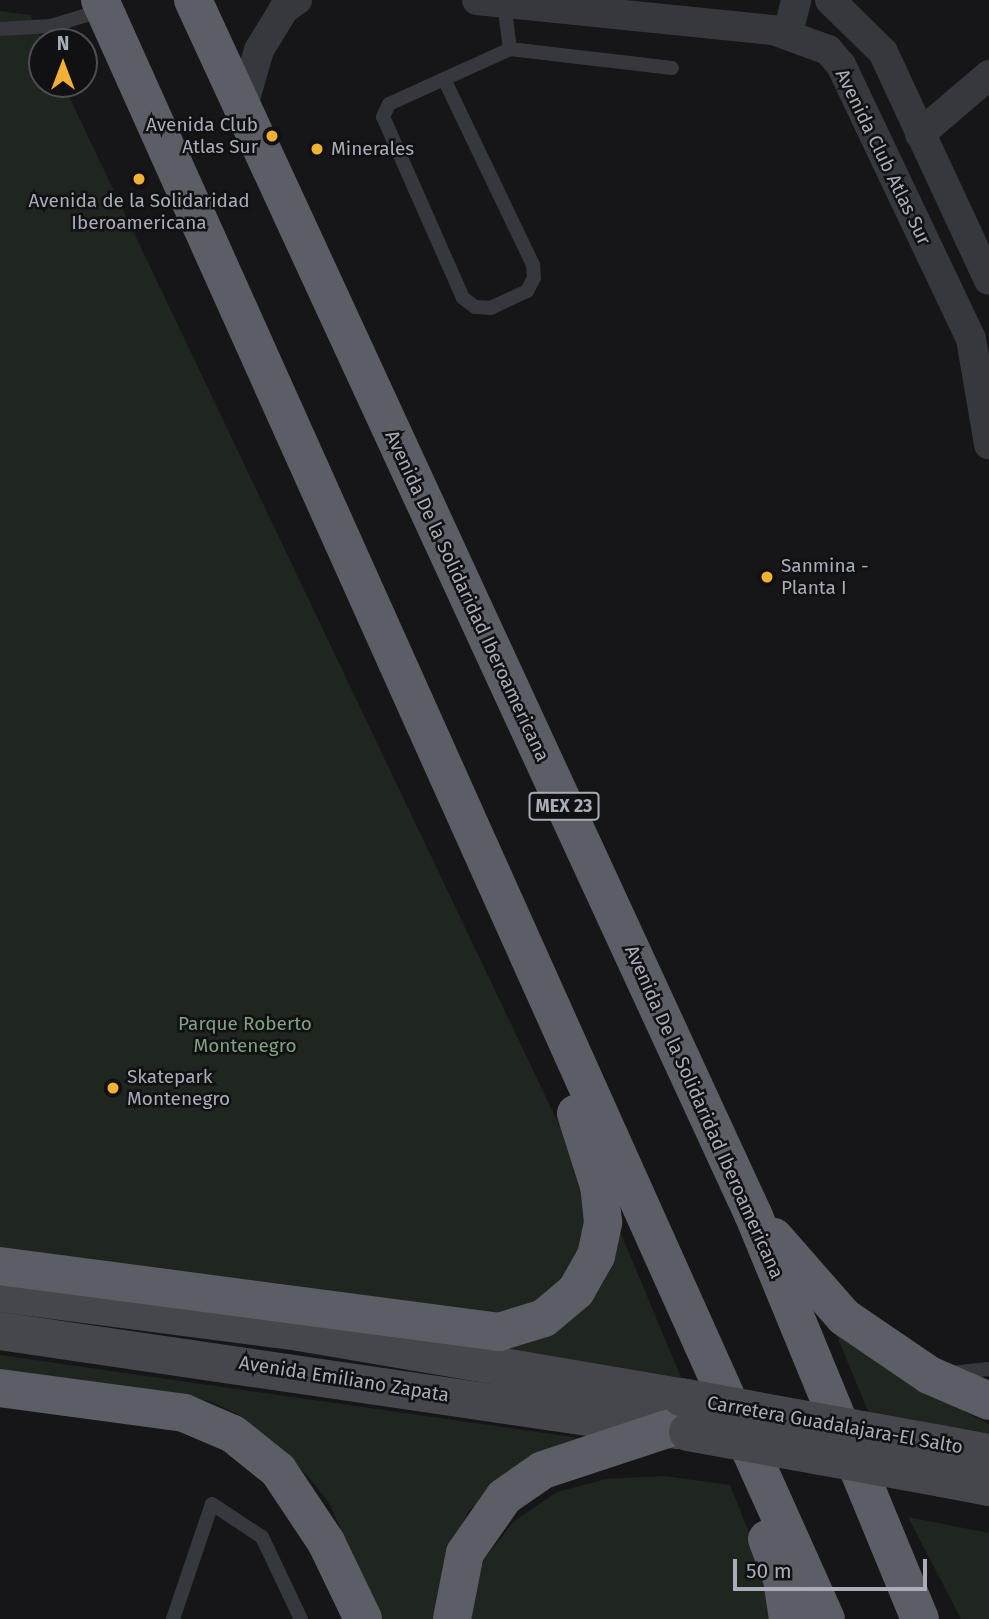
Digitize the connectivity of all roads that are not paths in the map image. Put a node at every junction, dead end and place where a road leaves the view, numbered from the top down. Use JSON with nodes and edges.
{"nodes":[{"id":1,"x":193,"y":0,"type":"edge"},
{"id":2,"x":297,"y":0,"type":"edge"},
{"id":3,"x":796,"y":0,"type":"edge"},
{"id":4,"x":830,"y":0,"type":"edge"},
{"id":5,"x":495,"y":1,"type":"edge"},
{"id":6,"x":551,"y":4,"type":"edge"},
{"id":7,"x":102,"y":5,"type":"edge"},
{"id":8,"x":0,"y":29,"type":"edge"},
{"id":9,"x":788,"y":33,"type":"junction"},
{"id":10,"x":510,"y":50,"type":"junction"},
{"id":11,"x":672,"y":68,"type":"dead end"},
{"id":12,"x":989,"y":75,"type":"edge"},
{"id":13,"x":444,"y":79,"type":"junction"},
{"id":14,"x":242,"y":109,"type":"junction"},
{"id":15,"x":920,"y":134,"type":"junction"},
{"id":16,"x":989,"y":280,"type":"edge"},
{"id":17,"x":981,"y":346,"type":"edge"},
{"id":18,"x":989,"y":444,"type":"edge"},
{"id":19,"x":555,"y":1016,"type":"junction"},
{"id":20,"x":753,"y":1214,"type":"junction"},
{"id":21,"x":0,"y":1266,"type":"edge"},
{"id":22,"x":0,"y":1293,"type":"edge"},
{"id":23,"x":0,"y":1331,"type":"edge"},
{"id":24,"x":989,"y":1369,"type":"edge"},
{"id":25,"x":929,"y":1375,"type":"junction"},
{"id":26,"x":0,"y":1388,"type":"edge"},
{"id":27,"x":989,"y":1401,"type":"edge"},
{"id":28,"x":679,"y":1419,"type":"junction"},
{"id":29,"x":989,"y":1452,"type":"edge"},
{"id":30,"x":941,"y":1461,"type":"junction"},
{"id":31,"x":989,"y":1487,"type":"edge"},
{"id":32,"x":815,"y":1617,"type":"edge"},
{"id":33,"x":173,"y":1619,"type":"edge"},
{"id":34,"x":301,"y":1619,"type":"edge"},
{"id":35,"x":363,"y":1619,"type":"edge"},
{"id":36,"x":452,"y":1619,"type":"edge"},
{"id":37,"x":920,"y":1619,"type":"edge"}],
"edges":[{"from":1,"to":14,"type":"highway","name":"Avenida De la Solidaridad Iberoamericana","number":"MEX 23"},
{"from":2,"to":14,"type":"street"},
{"from":3,"to":9,"type":"street"},
{"from":4,"to":15,"type":"street"},
{"from":5,"to":6,"type":"street","name":"Avenida Club Atlas Sur"},
{"from":5,"to":10,"type":"lane"},
{"from":6,"to":9,"type":"street","name":"Avenida Club Atlas Sur"},
{"from":7,"to":8,"type":"lane"},
{"from":7,"to":19,"type":"highway"},
{"from":9,"to":17,"type":"street","name":"Avenida Club Atlas Sur"},
{"from":10,"to":11,"type":"lane"},
{"from":10,"to":13,"type":"lane"},
{"from":12,"to":15,"type":"street"},
{"from":13,"to":13,"type":"lane"},
{"from":14,"to":20,"type":"highway","name":"Avenida De la Solidaridad Iberoamericana","number":"MEX 23"},
{"from":15,"to":16,"type":"street"},
{"from":17,"to":18,"type":"street","name":"Avenida Club Atlas Sur"},
{"from":19,"to":21,"type":"highway"},
{"from":19,"to":32,"type":"highway"},
{"from":20,"to":25,"type":"highway"},
{"from":20,"to":37,"type":"highway","name":"Avenida De la Solidaridad Iberoamericana","number":"MEX 23"},
{"from":22,"to":28,"type":"main road","name":"Avenida Emiliano Zapata"},
{"from":23,"to":28,"type":"main road","name":"Avenida Emiliano Zapata"},
{"from":24,"to":25,"type":"lane"},
{"from":25,"to":27,"type":"highway"},
{"from":26,"to":35,"type":"highway"},
{"from":28,"to":30,"type":"main road","name":"Carretera Guadalajara-El Salto","bridge":true},
{"from":28,"to":36,"type":"highway"},
{"from":29,"to":30,"type":"main road","name":"Carretera Guadalajara-El Salto"},
{"from":30,"to":31,"type":"main road","name":"Carretera Guadalajara-El Salto"},
{"from":33,"to":34,"type":"lane"}]}
